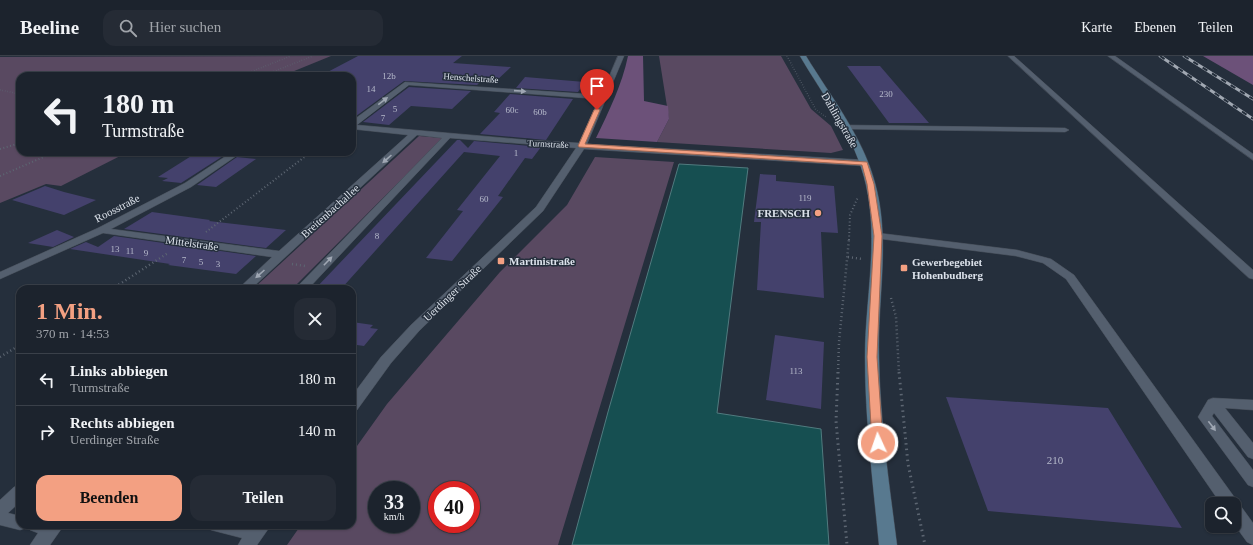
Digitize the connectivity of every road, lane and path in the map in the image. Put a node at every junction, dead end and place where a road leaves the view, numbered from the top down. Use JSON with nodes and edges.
{"nodes":[{"id":1,"x":290,"y":56,"type":"edge"},
{"id":2,"x":313,"y":56,"type":"edge"},
{"id":3,"x":621,"y":56,"type":"edge"},
{"id":4,"x":787,"y":56,"type":"edge"},
{"id":5,"x":803,"y":56,"type":"edge"},
{"id":6,"x":1011,"y":56,"type":"edge"},
{"id":7,"x":1111,"y":56,"type":"edge"},
{"id":8,"x":250,"y":72,"type":"edge"},
{"id":9,"x":272,"y":72,"type":"edge"},
{"id":10,"x":0,"y":90,"type":"edge"},
{"id":11,"x":16,"y":93,"type":"edge"},
{"id":12,"x":604,"y":96,"type":"junction"},
{"id":13,"x":828,"y":118,"type":"dead end"},
{"id":14,"x":356,"y":123,"type":"edge"},
{"id":15,"x":356,"y":126,"type":"edge"},
{"id":16,"x":846,"y":127,"type":"junction"},
{"id":17,"x":1065,"y":130,"type":"dead end"},
{"id":18,"x":416,"y":132,"type":"junction"},
{"id":19,"x":448,"y":136,"type":"junction"},
{"id":20,"x":16,"y":144,"type":"edge"},
{"id":21,"x":582,"y":146,"type":"junction"},
{"id":22,"x":0,"y":149,"type":"edge"},
{"id":23,"x":45,"y":156,"type":"edge"},
{"id":24,"x":232,"y":156,"type":"edge"},
{"id":25,"x":306,"y":156,"type":"edge"},
{"id":26,"x":1253,"y":158,"type":"edge"},
{"id":27,"x":864,"y":163,"type":"junction"},
{"id":28,"x":0,"y":176,"type":"edge"},
{"id":29,"x":859,"y":195,"type":"dead end"},
{"id":30,"x":102,"y":230,"type":"junction"},
{"id":31,"x":878,"y":236,"type":"junction"},
{"id":32,"x":187,"y":243,"type":"junction"},
{"id":33,"x":278,"y":258,"type":"junction"},
{"id":34,"x":322,"y":268,"type":"junction"},
{"id":35,"x":0,"y":276,"type":"edge"},
{"id":36,"x":1253,"y":276,"type":"edge"},
{"id":37,"x":119,"y":285,"type":"edge"},
{"id":38,"x":248,"y":285,"type":"edge"},
{"id":39,"x":305,"y":285,"type":"edge"},
{"id":40,"x":16,"y":347,"type":"edge"},
{"id":41,"x":0,"y":357,"type":"edge"},
{"id":42,"x":356,"y":401,"type":"edge"},
{"id":43,"x":1213,"y":403,"type":"junction"},
{"id":44,"x":1253,"y":405,"type":"edge"},
{"id":45,"x":1253,"y":453,"type":"edge"},
{"id":46,"x":1253,"y":481,"type":"edge"},
{"id":47,"x":16,"y":496,"type":"edge"},
{"id":48,"x":1225,"y":497,"type":"edge"},
{"id":49,"x":0,"y":510,"type":"edge"},
{"id":50,"x":0,"y":518,"type":"edge"},
{"id":51,"x":1241,"y":520,"type":"edge"},
{"id":52,"x":16,"y":522,"type":"edge"},
{"id":53,"x":52,"y":529,"type":"edge"},
{"id":54,"x":234,"y":529,"type":"edge"},
{"id":55,"x":255,"y":534,"type":"edge"},
{"id":56,"x":1253,"y":537,"type":"edge"},
{"id":57,"x":39,"y":545,"type":"edge"},
{"id":58,"x":847,"y":545,"type":"edge"},
{"id":59,"x":888,"y":545,"type":"edge"}],
"edges":[{"from":1,"to":8,"type":"path"},
{"from":2,"to":9,"type":"path"},
{"from":3,"to":12,"type":"street","name":"Uerdinger Straße"},
{"from":4,"to":13,"type":"path"},
{"from":5,"to":16,"type":"street","name":"Dahlingstraße"},
{"from":6,"to":36,"type":"lane"},
{"from":7,"to":26,"type":"lane"},
{"from":10,"to":11,"type":"path"},
{"from":14,"to":12,"type":"street","name":"Henschelstraße","one_way":true},
{"from":12,"to":21,"type":"street","name":"Uerdinger Straße"},
{"from":15,"to":18,"type":"street","name":"Turmstraße"},
{"from":16,"to":17,"type":"lane"},
{"from":16,"to":27,"type":"street","name":"Dahlingstraße"},
{"from":18,"to":19,"type":"street","name":"Turmstraße"},
{"from":18,"to":33,"type":"street","name":"Breitenbachallee","one_way":true},
{"from":19,"to":21,"type":"street","name":"Turmstraße"},
{"from":34,"to":19,"type":"street","one_way":true},
{"from":20,"to":22,"type":"path"},
{"from":21,"to":27,"type":"street","name":"Turmstraße"},
{"from":21,"to":42,"type":"street","name":"Uerdinger Straße"},
{"from":23,"to":28,"type":"path"},
{"from":24,"to":30,"type":"street","name":"Roosstraße"},
{"from":25,"to":32,"type":"path"},
{"from":27,"to":31,"type":"street","name":"Dahlingstraße"},
{"from":29,"to":58,"type":"path"},
{"from":30,"to":32,"type":"street","name":"Mittelstraße"},
{"from":30,"to":35,"type":"street","name":"Roosstraße"},
{"from":31,"to":48,"type":"street"},
{"from":31,"to":59,"type":"street","name":"Dahlingstraße"},
{"from":32,"to":33,"type":"street","name":"Mittelstraße"},
{"from":32,"to":37,"type":"path"},
{"from":33,"to":34,"type":"path"},
{"from":33,"to":38,"type":"street","name":"Breitenbachallee","one_way":true},
{"from":34,"to":39,"type":"street"},
{"from":40,"to":41,"type":"path"},
{"from":43,"to":44,"type":"lane"},
{"from":43,"to":45,"type":"lane"},
{"from":43,"to":46,"type":"lane","one_way":true},
{"from":47,"to":49,"type":"street"},
{"from":50,"to":52,"type":"street"},
{"from":51,"to":56,"type":"street"},
{"from":53,"to":57,"type":"street"},
{"from":54,"to":55,"type":"street"}]}
